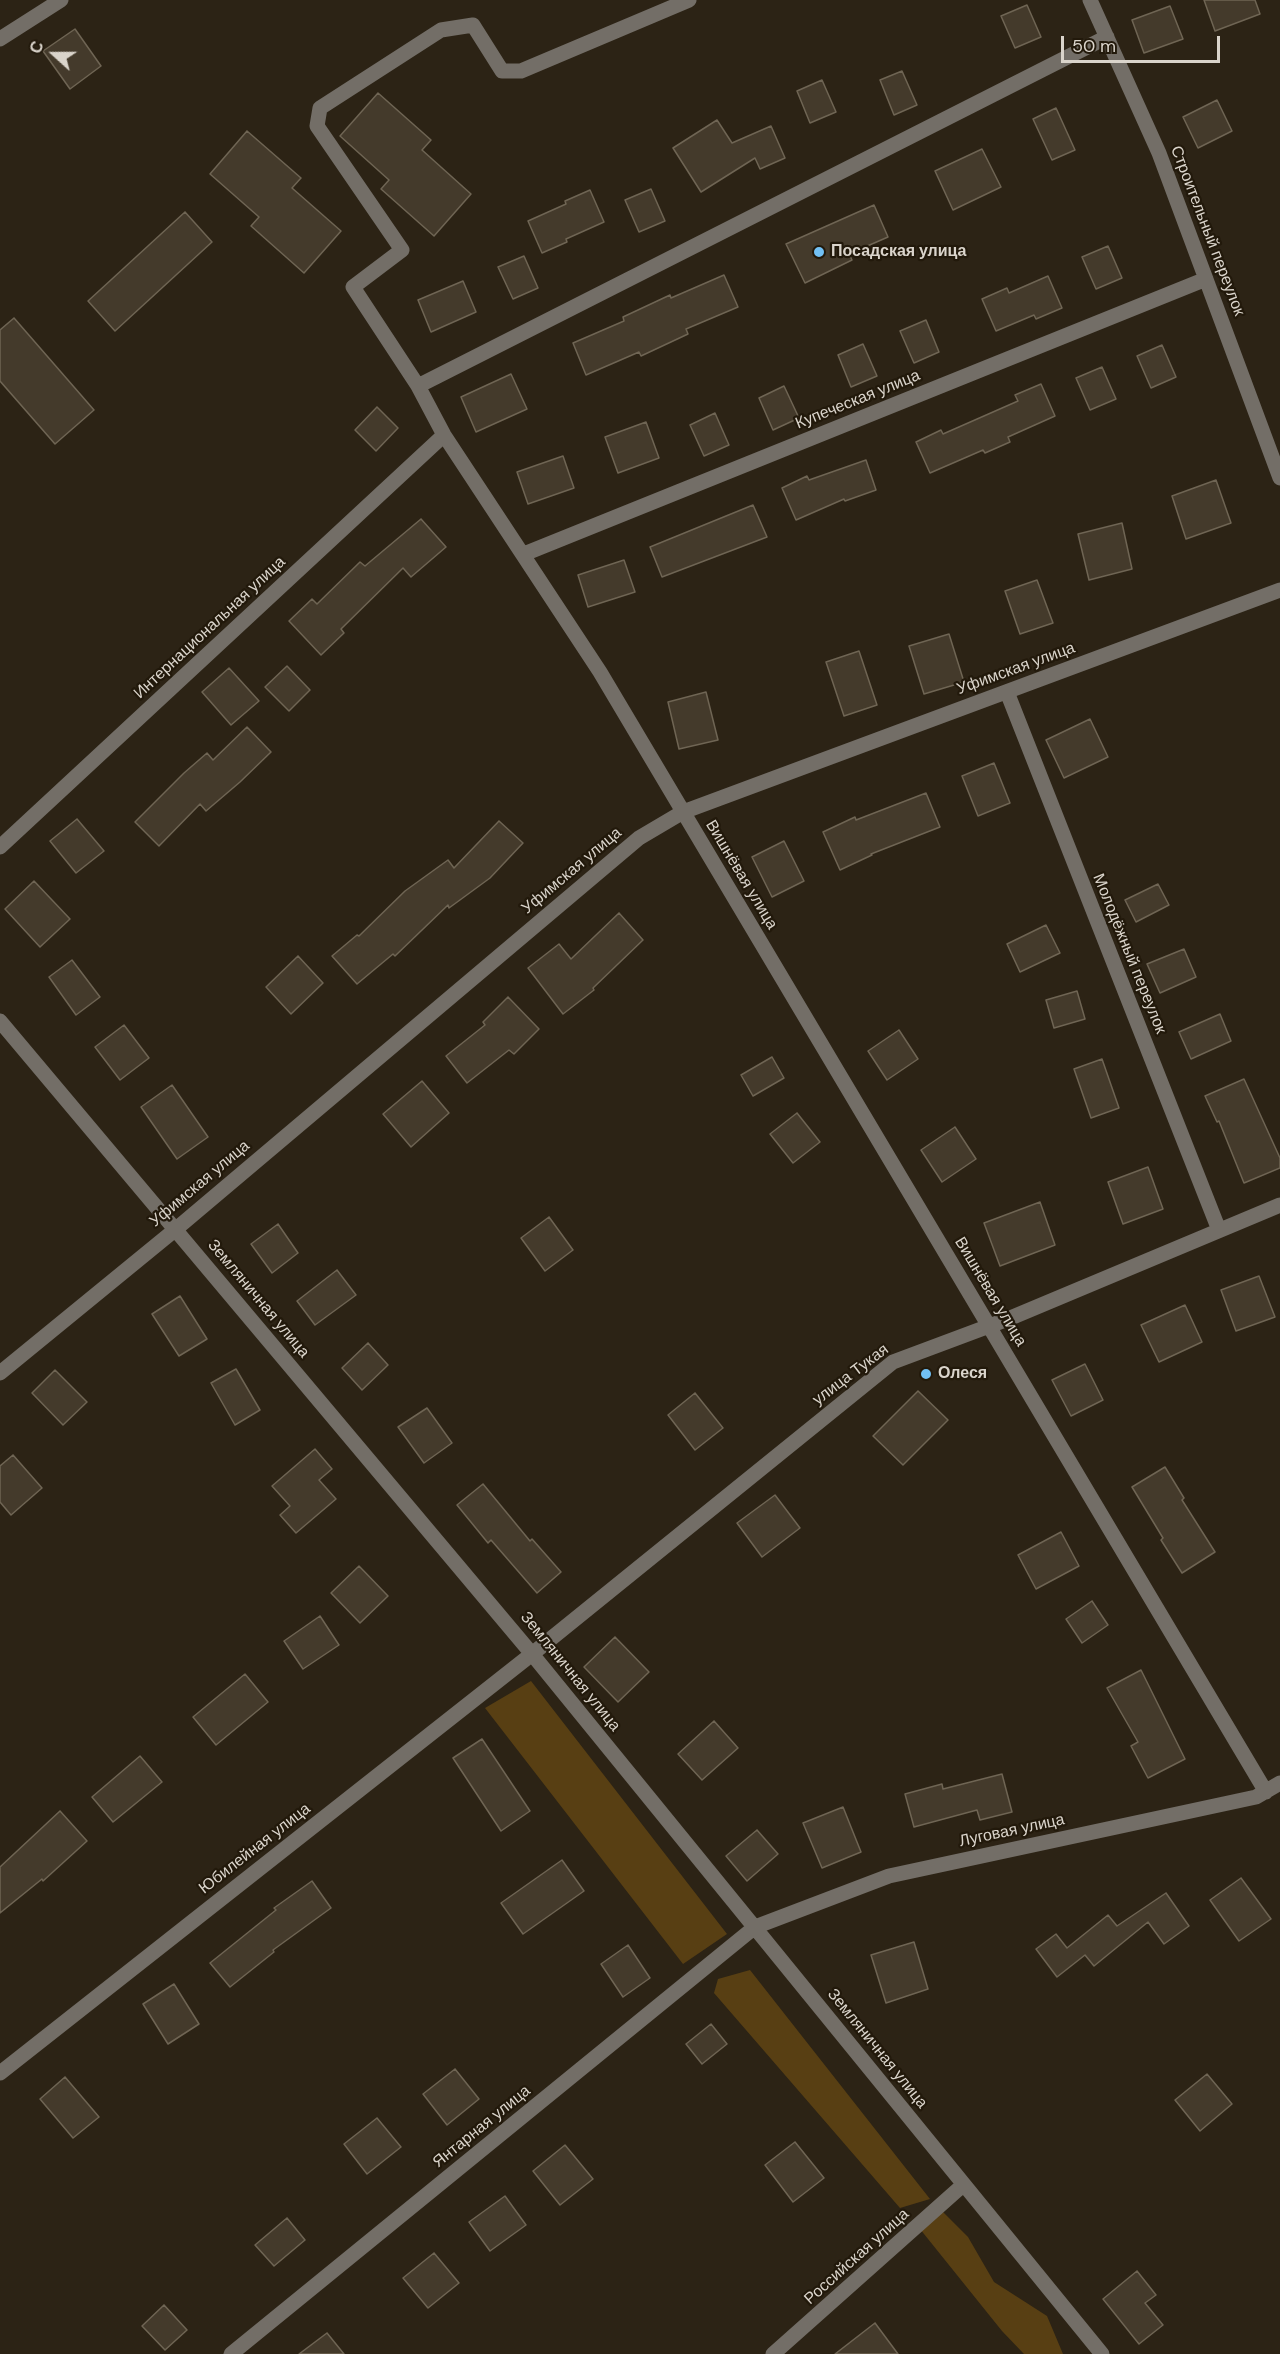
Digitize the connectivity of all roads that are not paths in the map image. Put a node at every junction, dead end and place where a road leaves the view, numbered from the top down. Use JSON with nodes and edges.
{"nodes":[{"id":1,"x":61,"y":0,"type":"edge"},
{"id":2,"x":689,"y":0,"type":"edge"},
{"id":3,"x":1090,"y":0,"type":"edge"},
{"id":4,"x":1107,"y":37,"type":"junction"},
{"id":5,"x":0,"y":39,"type":"edge"},
{"id":6,"x":1206,"y":279,"type":"junction"},
{"id":7,"x":418,"y":386,"type":"junction"},
{"id":8,"x":444,"y":435,"type":"junction"},
{"id":9,"x":1280,"y":478,"type":"edge"},
{"id":10,"x":524,"y":554,"type":"junction"},
{"id":11,"x":1280,"y":590,"type":"edge"},
{"id":12,"x":1006,"y":692,"type":"junction"},
{"id":13,"x":683,"y":812,"type":"junction"},
{"id":14,"x":0,"y":847,"type":"edge"},
{"id":15,"x":0,"y":1020,"type":"edge"},
{"id":16,"x":1280,"y":1205,"type":"edge"},
{"id":17,"x":176,"y":1229,"type":"junction"},
{"id":18,"x":1219,"y":1230,"type":"junction"},
{"id":19,"x":989,"y":1326,"type":"junction"},
{"id":20,"x":0,"y":1373,"type":"edge"},
{"id":21,"x":532,"y":1654,"type":"junction"},
{"id":22,"x":1280,"y":1783,"type":"edge"},
{"id":23,"x":1266,"y":1792,"type":"junction"},
{"id":24,"x":755,"y":1927,"type":"junction"},
{"id":25,"x":0,"y":2073,"type":"edge"},
{"id":26,"x":963,"y":2185,"type":"junction"},
{"id":27,"x":231,"y":2354,"type":"edge"},
{"id":28,"x":773,"y":2354,"type":"edge"},
{"id":29,"x":1102,"y":2354,"type":"edge"}],
"edges":[{"from":1,"to":5,"type":"street"},
{"from":2,"to":7,"type":"street","name":"Вишнёвая улица"},
{"from":3,"to":4,"type":"street","name":"Строительный переулок"},
{"from":4,"to":6,"type":"street","name":"Строительный переулок"},
{"from":4,"to":7,"type":"street"},
{"from":6,"to":9,"type":"street","name":"Строительный переулок"},
{"from":6,"to":10,"type":"street","name":"Купеческая улица"},
{"from":7,"to":8,"type":"street","name":"Вишнёвая улица"},
{"from":8,"to":10,"type":"street","name":"Вишнёвая улица"},
{"from":8,"to":14,"type":"street","name":"Интернациональная улица"},
{"from":10,"to":13,"type":"street","name":"Вишнёвая улица"},
{"from":11,"to":12,"type":"street","name":"Уфимская улица"},
{"from":12,"to":13,"type":"street","name":"Уфимская улица"},
{"from":12,"to":18,"type":"street","name":"Молодёжный переулок"},
{"from":13,"to":17,"type":"street","name":"Уфимская улица"},
{"from":13,"to":19,"type":"street","name":"Вишнёвая улица"},
{"from":15,"to":17,"type":"street","name":"Земляничная улица"},
{"from":16,"to":18,"type":"street","name":"улица Тукая"},
{"from":17,"to":20,"type":"street","name":"Уфимская улица"},
{"from":17,"to":21,"type":"street","name":"Земляничная улица"},
{"from":18,"to":19,"type":"street","name":"улица Тукая"},
{"from":19,"to":21,"type":"street","name":"улица Тукая"},
{"from":19,"to":23,"type":"street","name":"Вишнёвая улица"},
{"from":21,"to":24,"type":"street","name":"Земляничная улица"},
{"from":21,"to":25,"type":"street","name":"Юбилейная улица"},
{"from":22,"to":23,"type":"street","name":"Луговая улица"},
{"from":23,"to":24,"type":"street","name":"Луговая улица"},
{"from":24,"to":26,"type":"street","name":"Земляничная улица"},
{"from":24,"to":27,"type":"street","name":"Янтарная улица"},
{"from":26,"to":28,"type":"street","name":"Российская улица"},
{"from":26,"to":29,"type":"street","name":"Земляничная улица"}]}
